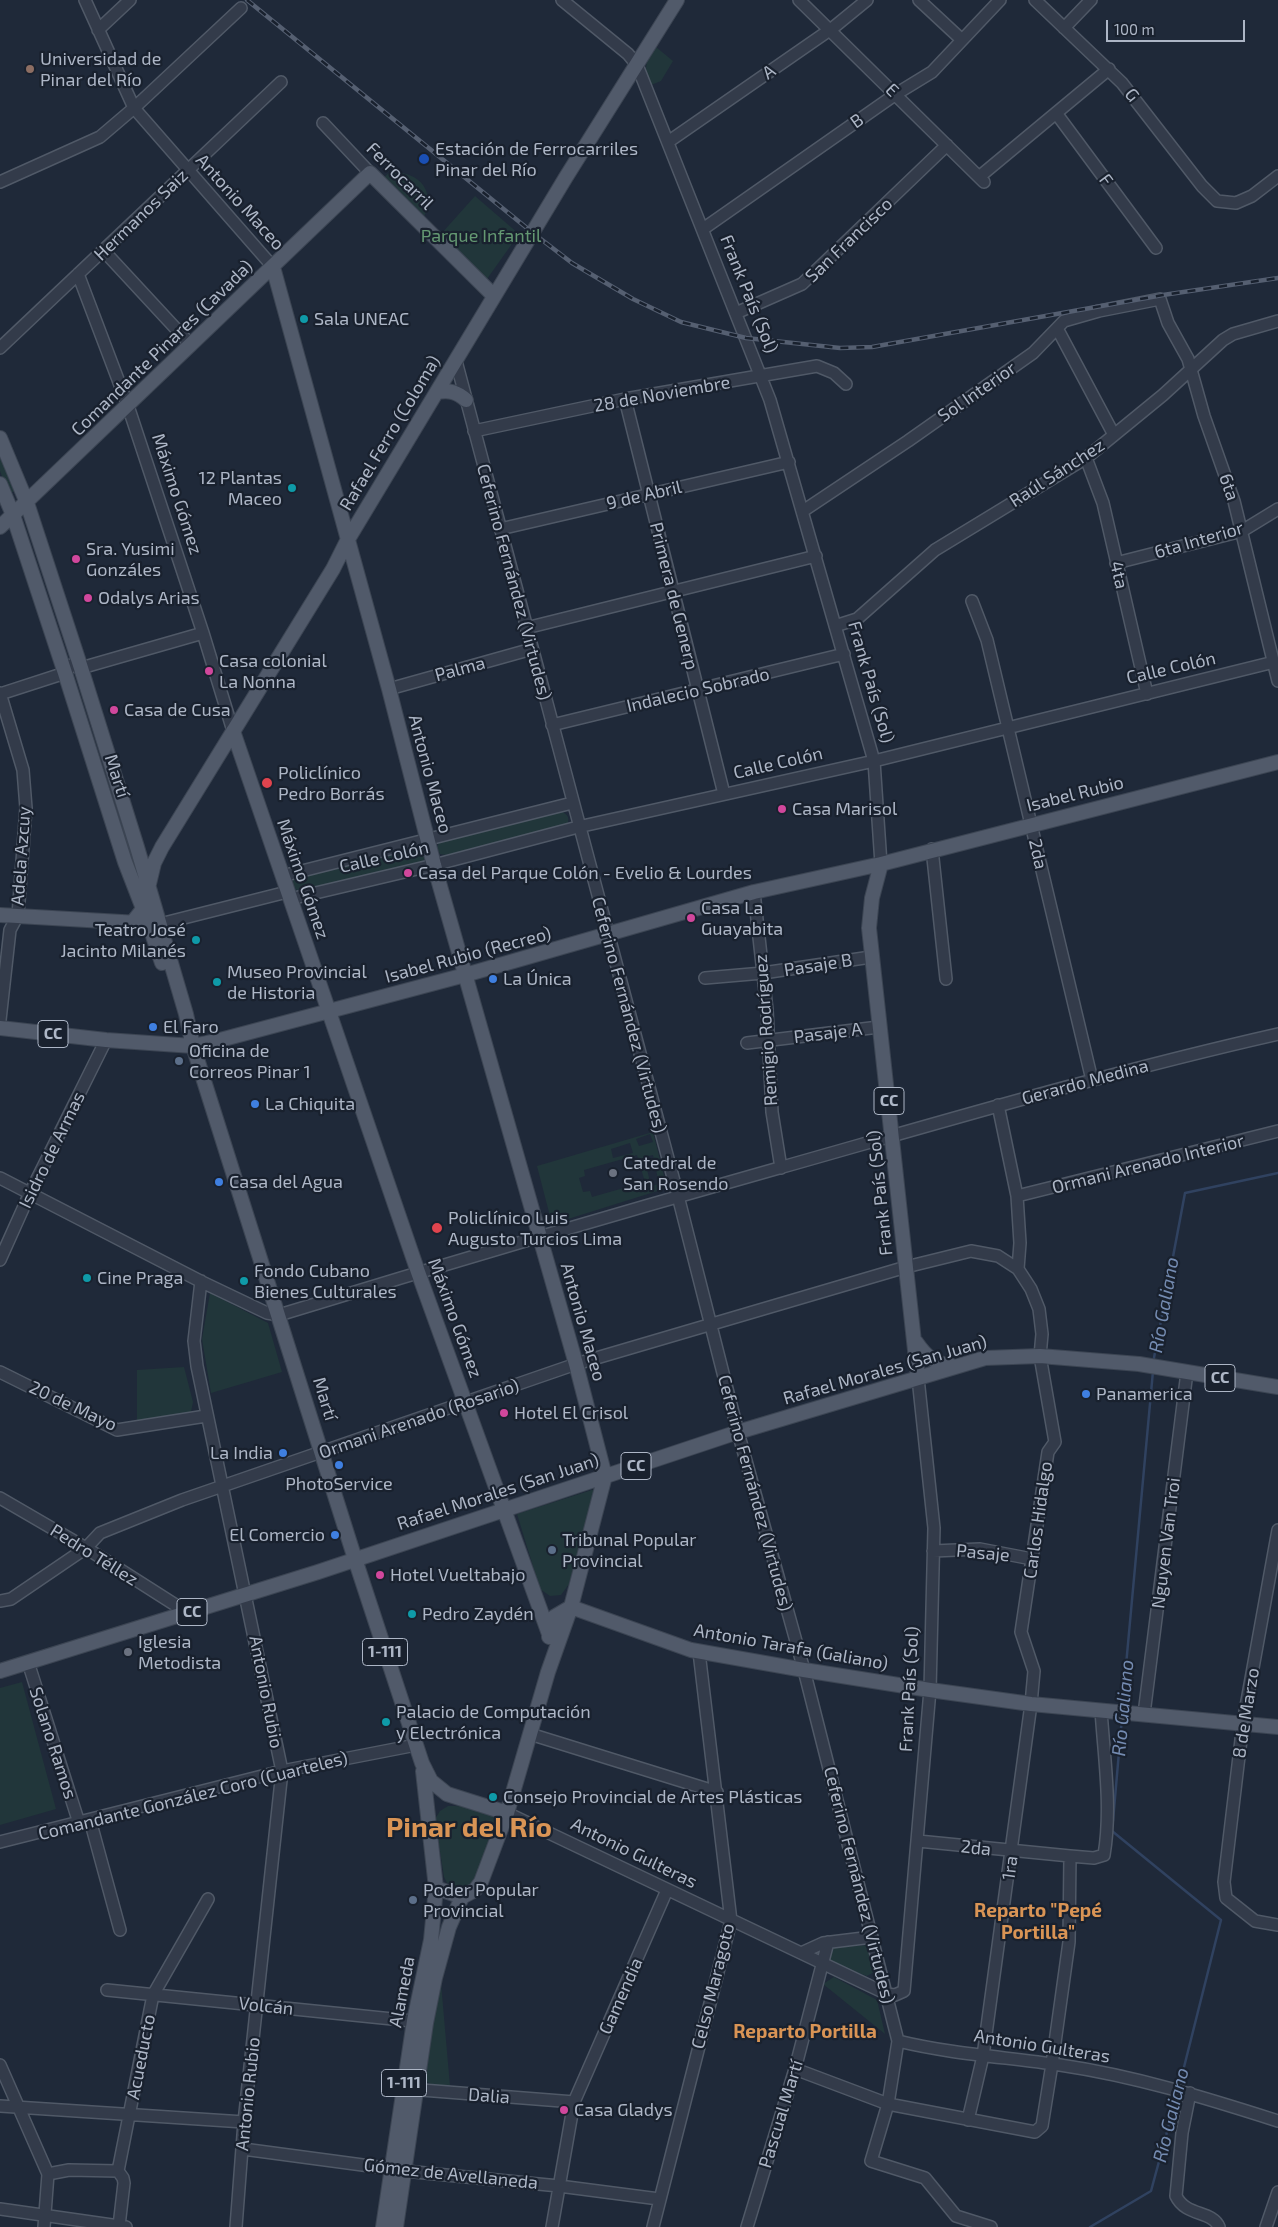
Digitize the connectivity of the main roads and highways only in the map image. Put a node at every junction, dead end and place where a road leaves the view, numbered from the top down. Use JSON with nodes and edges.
{"nodes":[{"id":1,"x":677,"y":0,"type":"edge"},
{"id":2,"x":370,"y":173,"type":"joint"},
{"id":3,"x":273,"y":267,"type":"junction"},
{"id":4,"x":494,"y":296,"type":"junction"},
{"id":5,"x":437,"y":392,"type":"junction"},
{"id":6,"x":466,"y":400,"type":"road end"},
{"id":7,"x":0,"y":438,"type":"edge"},
{"id":8,"x":0,"y":484,"type":"edge"},
{"id":9,"x":29,"y":508,"type":"junction"},
{"id":10,"x":366,"y":509,"type":"junction"},
{"id":11,"x":339,"y":510,"type":"junction"},
{"id":12,"x":13,"y":515,"type":"junction"},
{"id":13,"x":0,"y":527,"type":"edge"},
{"id":14,"x":347,"y":541,"type":"junction"},
{"id":15,"x":333,"y":568,"type":"junction"},
{"id":16,"x":356,"y":575,"type":"junction"},
{"id":17,"x":233,"y":731,"type":"junction"},
{"id":18,"x":1278,"y":762,"type":"edge"},
{"id":19,"x":137,"y":847,"type":"junction"},
{"id":20,"x":162,"y":847,"type":"junction"},
{"id":21,"x":125,"y":862,"type":"junction"},
{"id":22,"x":881,"y":864,"type":"junction"},
{"id":23,"x":149,"y":866,"type":"junction"},
{"id":24,"x":149,"y":892,"type":"junction"},
{"id":25,"x":143,"y":909,"type":"junction"},
{"id":26,"x":0,"y":915,"type":"edge"},
{"id":27,"x":132,"y":923,"type":"junction"},
{"id":28,"x":154,"y":924,"type":"junction"},
{"id":29,"x":465,"y":975,"type":"junction"},
{"id":30,"x":328,"y":1013,"type":"junction"},
{"id":31,"x":0,"y":1028,"type":"edge"},
{"id":32,"x":193,"y":1046,"type":"junction"},
{"id":33,"x":914,"y":1340,"type":"junction"},
{"id":34,"x":958,"y":1366,"type":"junction"},
{"id":35,"x":918,"y":1378,"type":"junction"},
{"id":36,"x":1278,"y":1386,"type":"edge"},
{"id":37,"x":606,"y":1476,"type":"junction"},
{"id":38,"x":504,"y":1511,"type":"junction"},
{"id":39,"x":355,"y":1559,"type":"junction"},
{"id":40,"x":572,"y":1607,"type":"junction"},
{"id":41,"x":549,"y":1634,"type":"junction"},
{"id":42,"x":0,"y":1671,"type":"edge"},
{"id":43,"x":548,"y":1672,"type":"junction"},
{"id":44,"x":1278,"y":1727,"type":"edge"},
{"id":45,"x":422,"y":1763,"type":"junction"},
{"id":46,"x":447,"y":1794,"type":"junction"},
{"id":47,"x":428,"y":1811,"type":"junction"},
{"id":48,"x":507,"y":1813,"type":"junction"},
{"id":49,"x":436,"y":1888,"type":"junction"},
{"id":50,"x":462,"y":1897,"type":"junction"},
{"id":51,"x":420,"y":2022,"type":"junction"},
{"id":52,"x":397,"y":2169,"type":"junction"},
{"id":53,"x":383,"y":2227,"type":"edge"},
{"id":54,"x":396,"y":2227,"type":"edge"}],
"edges":[{"from":1,"to":4,"type":"main road","name":"Rafael Ferro (Coloma)"},
{"from":2,"to":3,"type":"main road","name":"Comandante Pinares (Cavada)"},
{"from":2,"to":4,"type":"main road","name":"Ferrocarril"},
{"from":3,"to":9,"type":"main road","name":"Comandante Pinares (Cavada)"},
{"from":3,"to":11,"type":"main road","name":"Antonio Maceo"},
{"from":4,"to":5,"type":"main road","name":"Rafael Ferro (Coloma)"},
{"from":5,"to":6,"type":"main road"},
{"from":5,"to":10,"type":"main road","name":"Rafael Ferro (Coloma)"},
{"from":7,"to":9,"type":"main road","name":"Martí"},
{"from":8,"to":12,"type":"main road","name":"Martí"},
{"from":9,"to":12,"type":"main road","name":"Comandante Pinares (Cavada)"},
{"from":9,"to":19,"type":"main road","name":"Martí"},
{"from":10,"to":11,"type":"main road"},
{"from":10,"to":14,"type":"main road","name":"Rafael Ferro (Coloma)"},
{"from":11,"to":14,"type":"main road","name":"Antonio Maceo"},
{"from":12,"to":13,"type":"main road","name":"Comandante Pinares (Cavada)"},
{"from":12,"to":21,"type":"main road","name":"Martí"},
{"from":14,"to":15,"type":"main road","name":"Rafael Ferro (Coloma)"},
{"from":14,"to":16,"type":"main road","name":"Antonio Maceo"},
{"from":15,"to":16,"type":"main road"},
{"from":15,"to":17,"type":"main road","name":"Rafael Ferro (Coloma)"},
{"from":16,"to":29,"type":"main road","name":"Antonio Maceo"},
{"from":17,"to":20,"type":"main road","name":"Rafael Ferro (Coloma)"},
{"from":17,"to":30,"type":"main road","name":"Máximo Gómez"},
{"from":18,"to":22,"type":"main road","name":"Isabel Rubio"},
{"from":19,"to":20,"type":"main road"},
{"from":19,"to":23,"type":"main road","name":"Martí"},
{"from":20,"to":23,"type":"main road","name":"Rafael Ferro (Coloma)"},
{"from":21,"to":23,"type":"main road"},
{"from":21,"to":25,"type":"main road","name":"Martí"},
{"from":22,"to":29,"type":"main road","name":"Isabel Rubio (Recreo)","number":"CC"},
{"from":22,"to":33,"type":"main road","name":"Frank País (Sol)","number":"CC"},
{"from":23,"to":24,"type":"main road","name":"Martí"},
{"from":24,"to":25,"type":"main road"},
{"from":24,"to":28,"type":"main road","name":"Martí"},
{"from":25,"to":27,"type":"main road"},
{"from":25,"to":28,"type":"main road","name":"Martí"},
{"from":26,"to":27,"type":"main road","name":"Calle Colón"},
{"from":27,"to":28,"type":"main road","name":"Calle Colón"},
{"from":28,"to":32,"type":"main road","name":"Martí"},
{"from":29,"to":30,"type":"main road","name":"Isabel Rubio (Recreo)","number":"CC"},
{"from":29,"to":37,"type":"main road","name":"Antonio Maceo"},
{"from":30,"to":32,"type":"main road","name":"Isabel Rubio (Recreo)","number":"CC"},
{"from":30,"to":38,"type":"main road","name":"Máximo Gómez"},
{"from":31,"to":32,"type":"main road","name":"Isabel Rubio (Recreo)","number":"CC"},
{"from":32,"to":39,"type":"main road","name":"Martí"},
{"from":33,"to":34,"type":"main road","number":"CC"},
{"from":33,"to":35,"type":"main road","name":"Frank País (Sol)"},
{"from":34,"to":35,"type":"main road","name":"Rafael Morales (San Juan)","number":"CC"},
{"from":34,"to":36,"type":"main road","name":"Rafael Morales (San Juan)","number":"CC"},
{"from":35,"to":37,"type":"main road","name":"Rafael Morales (San Juan)","number":"CC"},
{"from":37,"to":38,"type":"main road","name":"Rafael Morales (San Juan)","number":"CC"},
{"from":37,"to":40,"type":"main road","name":"Antonio Maceo"},
{"from":38,"to":39,"type":"main road","name":"Rafael Morales (San Juan)","number":"CC"},
{"from":38,"to":41,"type":"main road","name":"Máximo Gómez"},
{"from":39,"to":42,"type":"main road","name":"Rafael Morales (San Juan)","number":"CC"},
{"from":39,"to":45,"type":"main road","name":"Martí","number":"1-111"},
{"from":40,"to":41,"type":"main road","name":"Antonio Maceo"},
{"from":40,"to":43,"type":"main road","name":"Antonio Maceo"},
{"from":40,"to":44,"type":"main road","name":"Antonio Tarafa (Galiano)"},
{"from":41,"to":43,"type":"main road","name":"Antonio Maceo"},
{"from":43,"to":48,"type":"main road","name":"Antonio Maceo"},
{"from":45,"to":46,"type":"main road","name":"Antonio Gulteras","number":"1-111"},
{"from":45,"to":47,"type":"main road","name":"Alameda","number":"1-111"},
{"from":46,"to":47,"type":"main road"},
{"from":46,"to":48,"type":"main road","name":"Antonio Gulteras","number":"1-111"},
{"from":47,"to":49,"type":"main road","name":"Alameda","number":"1-111"},
{"from":48,"to":50,"type":"main road","name":"Alameda","number":"1-111"},
{"from":49,"to":50,"type":"main road"},
{"from":49,"to":51,"type":"main road","name":"Alameda","number":"1-111"},
{"from":50,"to":51,"type":"main road","name":"Alameda","number":"1-111"},
{"from":51,"to":52,"type":"main road","name":"Alameda","number":"1-111"},
{"from":52,"to":53,"type":"main road","name":"Alameda","number":"1-111"},
{"from":52,"to":54,"type":"main road","name":"Alameda","number":"1-111"}]}
